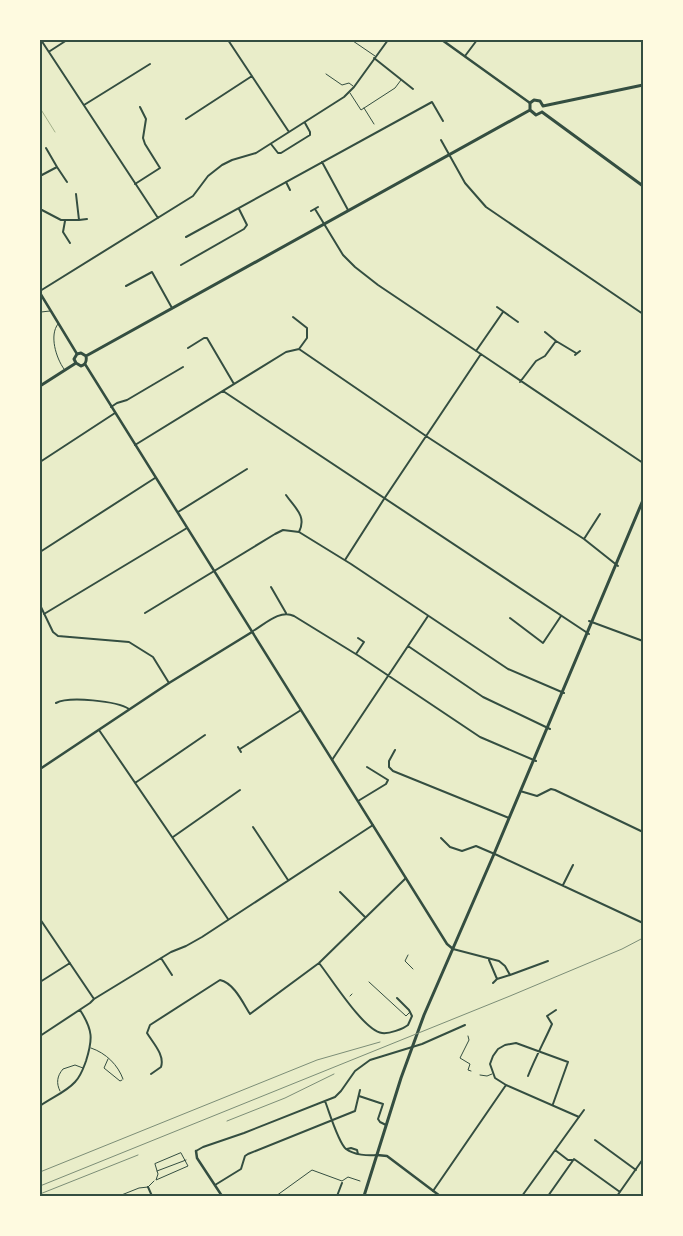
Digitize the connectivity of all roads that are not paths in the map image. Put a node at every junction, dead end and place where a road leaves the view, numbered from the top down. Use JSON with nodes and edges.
{"nodes":[{"id":1,"x":41,"y":40,"type":"edge"},
{"id":2,"x":67,"y":40,"type":"edge"},
{"id":3,"x":228,"y":40,"type":"edge"},
{"id":4,"x":388,"y":40,"type":"edge"},
{"id":5,"x":442,"y":40,"type":"edge"},
{"id":6,"x":477,"y":40,"type":"edge"},
{"id":7,"x":353,"y":41,"type":"edge"},
{"id":8,"x":49,"y":52,"type":"junction"},
{"id":9,"x":465,"y":56,"type":"junction"},
{"id":10,"x":375,"y":57,"type":"junction"},
{"id":11,"x":150,"y":64,"type":"dead end"},
{"id":12,"x":326,"y":74,"type":"dead end"},
{"id":13,"x":252,"y":76,"type":"junction"},
{"id":14,"x":402,"y":79,"type":"junction"},
{"id":15,"x":643,"y":85,"type":"edge"},
{"id":16,"x":354,"y":87,"type":"junction"},
{"id":17,"x":413,"y":89,"type":"dead end"},
{"id":18,"x":349,"y":92,"type":"junction"},
{"id":19,"x":530,"y":104,"type":"junction"},
{"id":20,"x":84,"y":105,"type":"junction"},
{"id":21,"x":543,"y":106,"type":"junction"},
{"id":22,"x":140,"y":107,"type":"dead end"},
{"id":23,"x":364,"y":108,"type":"junction"},
{"id":24,"x":530,"y":110,"type":"junction"},
{"id":25,"x":542,"y":112,"type":"junction"},
{"id":26,"x":186,"y":119,"type":"dead end"},
{"id":27,"x":443,"y":121,"type":"dead end"},
{"id":28,"x":304,"y":122,"type":"junction"},
{"id":29,"x":374,"y":124,"type":"dead end"},
{"id":30,"x":289,"y":132,"type":"junction"},
{"id":31,"x":444,"y":138,"type":"dead end"},
{"id":32,"x":441,"y":140,"type":"junction"},
{"id":33,"x":438,"y":141,"type":"dead end"},
{"id":34,"x":271,"y":144,"type":"junction"},
{"id":35,"x":46,"y":148,"type":"dead end"},
{"id":36,"x":450,"y":155,"type":"junction"},
{"id":37,"x":322,"y":162,"type":"junction"},
{"id":38,"x":57,"y":167,"type":"junction"},
{"id":39,"x":40,"y":176,"type":"edge"},
{"id":40,"x":66,"y":182,"type":"dead end"},
{"id":41,"x":286,"y":182,"type":"junction"},
{"id":42,"x":135,"y":184,"type":"junction"},
{"id":43,"x":643,"y":186,"type":"edge"},
{"id":44,"x":290,"y":190,"type":"dead end"},
{"id":45,"x":76,"y":194,"type":"dead end"},
{"id":46,"x":318,"y":207,"type":"dead end"},
{"id":47,"x":40,"y":208,"type":"edge"},
{"id":48,"x":239,"y":208,"type":"junction"},
{"id":49,"x":315,"y":209,"type":"junction"},
{"id":50,"x":348,"y":210,"type":"junction"},
{"id":51,"x":311,"y":211,"type":"dead end"},
{"id":52,"x":158,"y":218,"type":"junction"},
{"id":53,"x":87,"y":219,"type":"dead end"},
{"id":54,"x":79,"y":220,"type":"junction"},
{"id":55,"x":64,"y":221,"type":"junction"},
{"id":56,"x":323,"y":224,"type":"junction"},
{"id":57,"x":186,"y":237,"type":"dead end"},
{"id":58,"x":70,"y":243,"type":"dead end"},
{"id":59,"x":180,"y":265,"type":"dead end"},
{"id":60,"x":126,"y":286,"type":"dead end"},
{"id":61,"x":40,"y":294,"type":"edge"},
{"id":62,"x":497,"y":307,"type":"dead end"},
{"id":63,"x":172,"y":308,"type":"junction"},
{"id":64,"x":40,"y":311,"type":"edge"},
{"id":65,"x":51,"y":311,"type":"junction"},
{"id":66,"x":504,"y":312,"type":"junction"},
{"id":67,"x":643,"y":314,"type":"edge"},
{"id":68,"x":293,"y":317,"type":"dead end"},
{"id":69,"x":518,"y":322,"type":"dead end"},
{"id":70,"x":58,"y":323,"type":"junction"},
{"id":71,"x":545,"y":332,"type":"dead end"},
{"id":72,"x":556,"y":341,"type":"junction"},
{"id":73,"x":188,"y":348,"type":"dead end"},
{"id":74,"x":299,"y":349,"type":"junction"},
{"id":75,"x":476,"y":351,"type":"junction"},
{"id":76,"x":580,"y":351,"type":"dead end"},
{"id":77,"x":77,"y":354,"type":"junction"},
{"id":78,"x":481,"y":354,"type":"junction"},
{"id":79,"x":86,"y":356,"type":"junction"},
{"id":80,"x":76,"y":363,"type":"junction"},
{"id":81,"x":85,"y":364,"type":"junction"},
{"id":82,"x":183,"y":367,"type":"dead end"},
{"id":83,"x":65,"y":370,"type":"junction"},
{"id":84,"x":520,"y":382,"type":"junction"},
{"id":85,"x":234,"y":384,"type":"junction"},
{"id":86,"x":40,"y":386,"type":"edge"},
{"id":87,"x":223,"y":391,"type":"junction"},
{"id":88,"x":111,"y":407,"type":"junction"},
{"id":89,"x":115,"y":413,"type":"junction"},
{"id":90,"x":426,"y":436,"type":"junction"},
{"id":91,"x":135,"y":445,"type":"junction"},
{"id":92,"x":40,"y":462,"type":"edge"},
{"id":93,"x":643,"y":463,"type":"edge"},
{"id":94,"x":247,"y":469,"type":"dead end"},
{"id":95,"x":155,"y":478,"type":"junction"},
{"id":96,"x":286,"y":495,"type":"dead end"},
{"id":97,"x":384,"y":499,"type":"junction"},
{"id":98,"x":643,"y":500,"type":"edge"},
{"id":99,"x":178,"y":512,"type":"junction"},
{"id":100,"x":600,"y":514,"type":"dead end"},
{"id":101,"x":187,"y":528,"type":"junction"},
{"id":102,"x":299,"y":532,"type":"junction"},
{"id":103,"x":584,"y":539,"type":"junction"},
{"id":104,"x":40,"y":552,"type":"edge"},
{"id":105,"x":345,"y":560,"type":"junction"},
{"id":106,"x":617,"y":565,"type":"junction"},
{"id":107,"x":214,"y":571,"type":"junction"},
{"id":108,"x":271,"y":587,"type":"dead end"},
{"id":109,"x":40,"y":605,"type":"edge"},
{"id":110,"x":145,"y":613,"type":"dead end"},
{"id":111,"x":286,"y":613,"type":"junction"},
{"id":112,"x":44,"y":614,"type":"junction"},
{"id":113,"x":428,"y":616,"type":"junction"},
{"id":114,"x":561,"y":616,"type":"junction"},
{"id":115,"x":510,"y":618,"type":"dead end"},
{"id":116,"x":590,"y":622,"type":"junction"},
{"id":117,"x":252,"y":632,"type":"junction"},
{"id":118,"x":588,"y":634,"type":"junction"},
{"id":119,"x":358,"y":638,"type":"dead end"},
{"id":120,"x":643,"y":641,"type":"edge"},
{"id":121,"x":408,"y":646,"type":"junction"},
{"id":122,"x":356,"y":654,"type":"junction"},
{"id":123,"x":388,"y":676,"type":"junction"},
{"id":124,"x":169,"y":683,"type":"junction"},
{"id":125,"x":563,"y":692,"type":"junction"},
{"id":126,"x":56,"y":702,"type":"dead end"},
{"id":127,"x":129,"y":709,"type":"junction"},
{"id":128,"x":301,"y":710,"type":"junction"},
{"id":129,"x":548,"y":728,"type":"junction"},
{"id":130,"x":99,"y":730,"type":"junction"},
{"id":131,"x":205,"y":735,"type":"dead end"},
{"id":132,"x":240,"y":750,"type":"dead end"},
{"id":133,"x":394,"y":750,"type":"dead end"},
{"id":134,"x":332,"y":760,"type":"junction"},
{"id":135,"x":535,"y":761,"type":"junction"},
{"id":136,"x":367,"y":767,"type":"dead end"},
{"id":137,"x":40,"y":769,"type":"edge"},
{"id":138,"x":135,"y":783,"type":"junction"},
{"id":139,"x":240,"y":790,"type":"dead end"},
{"id":140,"x":520,"y":791,"type":"junction"},
{"id":141,"x":358,"y":801,"type":"junction"},
{"id":142,"x":509,"y":818,"type":"junction"},
{"id":143,"x":372,"y":825,"type":"junction"},
{"id":144,"x":253,"y":827,"type":"dead end"},
{"id":145,"x":643,"y":832,"type":"edge"},
{"id":146,"x":173,"y":837,"type":"junction"},
{"id":147,"x":441,"y":838,"type":"dead end"},
{"id":148,"x":494,"y":854,"type":"junction"},
{"id":149,"x":573,"y":865,"type":"dead end"},
{"id":150,"x":406,"y":878,"type":"junction"},
{"id":151,"x":288,"y":880,"type":"junction"},
{"id":152,"x":563,"y":886,"type":"junction"},
{"id":153,"x":340,"y":892,"type":"dead end"},
{"id":154,"x":365,"y":917,"type":"junction"},
{"id":155,"x":40,"y":919,"type":"edge"},
{"id":156,"x":228,"y":919,"type":"junction"},
{"id":157,"x":643,"y":923,"type":"edge"},
{"id":158,"x":453,"y":949,"type":"junction"},
{"id":159,"x":408,"y":955,"type":"dead end"},
{"id":160,"x":161,"y":958,"type":"junction"},
{"id":161,"x":489,"y":960,"type":"junction"},
{"id":162,"x":548,"y":960,"type":"dead end"},
{"id":163,"x":70,"y":963,"type":"junction"},
{"id":164,"x":319,"y":963,"type":"junction"},
{"id":165,"x":412,"y":968,"type":"dead end"},
{"id":166,"x":172,"y":974,"type":"dead end"},
{"id":167,"x":510,"y":975,"type":"junction"},
{"id":168,"x":497,"y":979,"type":"junction"},
{"id":169,"x":40,"y":982,"type":"edge"},
{"id":170,"x":369,"y":982,"type":"dead end"},
{"id":171,"x":493,"y":984,"type":"dead end"},
{"id":172,"x":397,"y":998,"type":"dead end"},
{"id":173,"x":94,"y":999,"type":"junction"},
{"id":174,"x":80,"y":1010,"type":"junction"},
{"id":175,"x":556,"y":1010,"type":"dead end"},
{"id":176,"x":411,"y":1012,"type":"junction"},
{"id":177,"x":465,"y":1025,"type":"dead end"},
{"id":178,"x":40,"y":1036,"type":"edge"},
{"id":179,"x":468,"y":1036,"type":"dead end"},
{"id":180,"x":90,"y":1048,"type":"junction"},
{"id":181,"x":538,"y":1050,"type":"junction"},
{"id":182,"x":108,"y":1059,"type":"junction"},
{"id":183,"x":84,"y":1069,"type":"junction"},
{"id":184,"x":471,"y":1071,"type":"dead end"},
{"id":185,"x":151,"y":1074,"type":"dead end"},
{"id":186,"x":480,"y":1074,"type":"dead end"},
{"id":187,"x":493,"y":1074,"type":"junction"},
{"id":188,"x":528,"y":1076,"type":"dead end"},
{"id":189,"x":506,"y":1085,"type":"junction"},
{"id":190,"x":360,"y":1090,"type":"dead end"},
{"id":191,"x":61,"y":1092,"type":"junction"},
{"id":192,"x":358,"y":1096,"type":"junction"},
{"id":193,"x":325,"y":1100,"type":"junction"},
{"id":194,"x":553,"y":1104,"type":"junction"},
{"id":195,"x":40,"y":1106,"type":"edge"},
{"id":196,"x":584,"y":1110,"type":"dead end"},
{"id":197,"x":579,"y":1117,"type":"junction"},
{"id":198,"x":332,"y":1120,"type":"junction"},
{"id":199,"x":386,"y":1125,"type":"junction"},
{"id":200,"x":595,"y":1140,"type":"dead end"},
{"id":201,"x":556,"y":1150,"type":"junction"},
{"id":202,"x":196,"y":1151,"type":"joint"},
{"id":203,"x":377,"y":1155,"type":"junction"},
{"id":204,"x":643,"y":1159,"type":"edge"},
{"id":205,"x":186,"y":1160,"type":"junction"},
{"id":206,"x":572,"y":1160,"type":"junction"},
{"id":207,"x":636,"y":1170,"type":"junction"},
{"id":208,"x":157,"y":1172,"type":"junction"},
{"id":209,"x":156,"y":1180,"type":"junction"},
{"id":210,"x":360,"y":1181,"type":"dead end"},
{"id":211,"x":342,"y":1182,"type":"junction"},
{"id":212,"x":215,"y":1185,"type":"junction"},
{"id":213,"x":148,"y":1187,"type":"junction"},
{"id":214,"x":433,"y":1191,"type":"junction"},
{"id":215,"x":620,"y":1192,"type":"junction"},
{"id":216,"x":119,"y":1196,"type":"edge"},
{"id":217,"x":152,"y":1196,"type":"edge"},
{"id":218,"x":222,"y":1196,"type":"edge"},
{"id":219,"x":276,"y":1196,"type":"edge"},
{"id":220,"x":337,"y":1196,"type":"edge"},
{"id":221,"x":364,"y":1196,"type":"edge"},
{"id":222,"x":440,"y":1196,"type":"edge"},
{"id":223,"x":522,"y":1196,"type":"edge"},
{"id":224,"x":548,"y":1196,"type":"edge"},
{"id":225,"x":617,"y":1196,"type":"edge"}],
"edges":[{"from":1,"to":8,"type":"street"},
{"from":2,"to":8,"type":"street"},
{"from":3,"to":13,"type":"street"},
{"from":4,"to":10,"type":"street"},
{"from":5,"to":9,"type":"street"},
{"from":6,"to":9,"type":"street"},
{"from":7,"to":10,"type":"street"},
{"from":8,"to":20,"type":"street"},
{"from":9,"to":19,"type":"street"},
{"from":10,"to":14,"type":"street"},
{"from":10,"to":16,"type":"street"},
{"from":11,"to":20,"type":"street"},
{"from":12,"to":16,"type":"street"},
{"from":13,"to":26,"type":"street"},
{"from":13,"to":30,"type":"street"},
{"from":14,"to":17,"type":"street"},
{"from":14,"to":23,"type":"street"},
{"from":15,"to":21,"type":"main road"},
{"from":16,"to":18,"type":"street"},
{"from":18,"to":23,"type":"street"},
{"from":18,"to":28,"type":"street"},
{"from":19,"to":21,"type":"main road"},
{"from":19,"to":24,"type":"main road"},
{"from":20,"to":42,"type":"street"},
{"from":21,"to":25,"type":"main road"},
{"from":22,"to":42,"type":"street"},
{"from":23,"to":29,"type":"street"},
{"from":24,"to":25,"type":"main road"},
{"from":24,"to":36,"type":"main road"},
{"from":25,"to":43,"type":"main road"},
{"from":27,"to":37,"type":"street"},
{"from":28,"to":30,"type":"street"},
{"from":28,"to":34,"type":"street"},
{"from":30,"to":34,"type":"street"},
{"from":31,"to":32,"type":"street"},
{"from":32,"to":33,"type":"street"},
{"from":32,"to":36,"type":"street"},
{"from":34,"to":52,"type":"street"},
{"from":35,"to":38,"type":"street"},
{"from":36,"to":50,"type":"main road"},
{"from":36,"to":67,"type":"street"},
{"from":37,"to":41,"type":"street"},
{"from":37,"to":50,"type":"street"},
{"from":38,"to":39,"type":"street"},
{"from":38,"to":40,"type":"street"},
{"from":41,"to":44,"type":"street"},
{"from":41,"to":48,"type":"street"},
{"from":42,"to":52,"type":"street"},
{"from":45,"to":54,"type":"street"},
{"from":46,"to":49,"type":"street"},
{"from":47,"to":55,"type":"street"},
{"from":48,"to":57,"type":"street"},
{"from":48,"to":59,"type":"street"},
{"from":49,"to":51,"type":"street"},
{"from":49,"to":56,"type":"street"},
{"from":50,"to":56,"type":"main road"},
{"from":52,"to":61,"type":"street"},
{"from":53,"to":54,"type":"street"},
{"from":54,"to":55,"type":"street"},
{"from":55,"to":58,"type":"street"},
{"from":56,"to":63,"type":"main road"},
{"from":56,"to":75,"type":"street"},
{"from":60,"to":63,"type":"street"},
{"from":61,"to":65,"type":"street"},
{"from":62,"to":66,"type":"street"},
{"from":63,"to":79,"type":"main road"},
{"from":64,"to":65,"type":"street"},
{"from":65,"to":70,"type":"street"},
{"from":66,"to":69,"type":"street"},
{"from":66,"to":75,"type":"street"},
{"from":68,"to":74,"type":"street"},
{"from":70,"to":77,"type":"street"},
{"from":70,"to":83,"type":"street"},
{"from":71,"to":72,"type":"street"},
{"from":72,"to":76,"type":"street"},
{"from":72,"to":84,"type":"street"},
{"from":73,"to":85,"type":"street"},
{"from":74,"to":85,"type":"street"},
{"from":74,"to":90,"type":"street"},
{"from":75,"to":78,"type":"street"},
{"from":77,"to":79,"type":"main road"},
{"from":77,"to":80,"type":"main road"},
{"from":78,"to":84,"type":"street"},
{"from":78,"to":90,"type":"street"},
{"from":79,"to":81,"type":"main road"},
{"from":80,"to":81,"type":"main road"},
{"from":80,"to":83,"type":"main road"},
{"from":81,"to":88,"type":"street"},
{"from":82,"to":88,"type":"street"},
{"from":83,"to":86,"type":"main road"},
{"from":84,"to":93,"type":"street"},
{"from":85,"to":87,"type":"street"},
{"from":87,"to":91,"type":"street"},
{"from":87,"to":97,"type":"street"},
{"from":88,"to":89,"type":"street"},
{"from":89,"to":91,"type":"street"},
{"from":89,"to":92,"type":"street"},
{"from":90,"to":97,"type":"street"},
{"from":90,"to":103,"type":"street"},
{"from":91,"to":95,"type":"street"},
{"from":94,"to":99,"type":"street"},
{"from":95,"to":99,"type":"street"},
{"from":95,"to":104,"type":"street"},
{"from":96,"to":102,"type":"street"},
{"from":97,"to":105,"type":"street"},
{"from":97,"to":114,"type":"street"},
{"from":98,"to":106,"type":"main road"},
{"from":99,"to":101,"type":"street"},
{"from":100,"to":103,"type":"street"},
{"from":101,"to":107,"type":"street"},
{"from":101,"to":112,"type":"street"},
{"from":102,"to":105,"type":"street"},
{"from":102,"to":107,"type":"street"},
{"from":103,"to":106,"type":"street"},
{"from":105,"to":113,"type":"street"},
{"from":106,"to":116,"type":"main road"},
{"from":107,"to":110,"type":"street"},
{"from":107,"to":117,"type":"street"},
{"from":108,"to":111,"type":"street"},
{"from":109,"to":112,"type":"street"},
{"from":111,"to":117,"type":"street"},
{"from":111,"to":122,"type":"street"},
{"from":112,"to":124,"type":"street"},
{"from":113,"to":121,"type":"street"},
{"from":113,"to":125,"type":"street"},
{"from":114,"to":115,"type":"street"},
{"from":114,"to":118,"type":"street"},
{"from":116,"to":118,"type":"main road"},
{"from":116,"to":120,"type":"street"},
{"from":117,"to":124,"type":"street"},
{"from":117,"to":128,"type":"street"},
{"from":118,"to":125,"type":"main road"},
{"from":119,"to":122,"type":"street"},
{"from":121,"to":123,"type":"street"},
{"from":121,"to":129,"type":"street"},
{"from":122,"to":123,"type":"street"},
{"from":123,"to":134,"type":"street"},
{"from":123,"to":135,"type":"street"},
{"from":124,"to":127,"type":"street"},
{"from":125,"to":129,"type":"main road"},
{"from":126,"to":127,"type":"street"},
{"from":127,"to":130,"type":"street"},
{"from":128,"to":132,"type":"street"},
{"from":128,"to":134,"type":"street"},
{"from":129,"to":135,"type":"main road"},
{"from":130,"to":137,"type":"street"},
{"from":130,"to":138,"type":"street"},
{"from":131,"to":138,"type":"street"},
{"from":133,"to":142,"type":"street"},
{"from":134,"to":141,"type":"street"},
{"from":135,"to":140,"type":"main road"},
{"from":136,"to":141,"type":"street"},
{"from":138,"to":146,"type":"street"},
{"from":139,"to":146,"type":"street"},
{"from":140,"to":142,"type":"main road"},
{"from":140,"to":145,"type":"street"},
{"from":141,"to":143,"type":"street"},
{"from":142,"to":148,"type":"main road"},
{"from":143,"to":150,"type":"street"},
{"from":143,"to":151,"type":"street"},
{"from":144,"to":151,"type":"street"},
{"from":146,"to":156,"type":"street"},
{"from":147,"to":148,"type":"street"},
{"from":148,"to":152,"type":"street"},
{"from":148,"to":158,"type":"main road"},
{"from":149,"to":152,"type":"street"},
{"from":150,"to":154,"type":"street"},
{"from":150,"to":158,"type":"street"},
{"from":151,"to":156,"type":"street"},
{"from":152,"to":157,"type":"street"},
{"from":153,"to":154,"type":"street"},
{"from":154,"to":164,"type":"street"},
{"from":155,"to":163,"type":"street"},
{"from":156,"to":160,"type":"street"},
{"from":158,"to":161,"type":"street"},
{"from":158,"to":199,"type":"main road"},
{"from":159,"to":165,"type":"street"},
{"from":160,"to":166,"type":"street"},
{"from":160,"to":173,"type":"street"},
{"from":161,"to":167,"type":"street"},
{"from":161,"to":168,"type":"street"},
{"from":162,"to":167,"type":"street"},
{"from":163,"to":169,"type":"street"},
{"from":163,"to":173,"type":"street"},
{"from":164,"to":176,"type":"street"},
{"from":164,"to":185,"type":"street"},
{"from":167,"to":168,"type":"street"},
{"from":168,"to":171,"type":"street"},
{"from":170,"to":176,"type":"street"},
{"from":172,"to":176,"type":"street"},
{"from":173,"to":174,"type":"street"},
{"from":174,"to":178,"type":"street"},
{"from":174,"to":180,"type":"street"},
{"from":175,"to":181,"type":"street"},
{"from":177,"to":193,"type":"street"},
{"from":179,"to":184,"type":"street"},
{"from":180,"to":182,"type":"street"},
{"from":180,"to":183,"type":"street"},
{"from":181,"to":187,"type":"street"},
{"from":181,"to":188,"type":"street"},
{"from":181,"to":194,"type":"street"},
{"from":182,"to":182,"type":"street"},
{"from":183,"to":191,"type":"street"},
{"from":183,"to":191,"type":"street"},
{"from":186,"to":187,"type":"street"},
{"from":187,"to":189,"type":"street"},
{"from":189,"to":194,"type":"street"},
{"from":189,"to":214,"type":"street"},
{"from":190,"to":192,"type":"street"},
{"from":191,"to":195,"type":"street"},
{"from":192,"to":198,"type":"street"},
{"from":192,"to":199,"type":"street"},
{"from":193,"to":198,"type":"street"},
{"from":193,"to":202,"type":"street"},
{"from":194,"to":197,"type":"street"},
{"from":196,"to":197,"type":"street"},
{"from":197,"to":201,"type":"street"},
{"from":198,"to":203,"type":"street"},
{"from":198,"to":212,"type":"street"},
{"from":199,"to":203,"type":"main road"},
{"from":200,"to":207,"type":"street"},
{"from":201,"to":206,"type":"street"},
{"from":201,"to":223,"type":"street"},
{"from":202,"to":212,"type":"street"},
{"from":203,"to":214,"type":"street"},
{"from":203,"to":221,"type":"main road"},
{"from":204,"to":207,"type":"street"},
{"from":205,"to":208,"type":"street"},
{"from":205,"to":208,"type":"street"},
{"from":205,"to":209,"type":"street"},
{"from":206,"to":215,"type":"street"},
{"from":206,"to":224,"type":"street"},
{"from":207,"to":215,"type":"street"},
{"from":208,"to":209,"type":"street"},
{"from":209,"to":213,"type":"street"},
{"from":210,"to":211,"type":"street"},
{"from":211,"to":219,"type":"street"},
{"from":211,"to":220,"type":"street"},
{"from":212,"to":218,"type":"street"},
{"from":213,"to":216,"type":"street"},
{"from":213,"to":217,"type":"street"},
{"from":214,"to":222,"type":"street"},
{"from":215,"to":225,"type":"street"}]}
